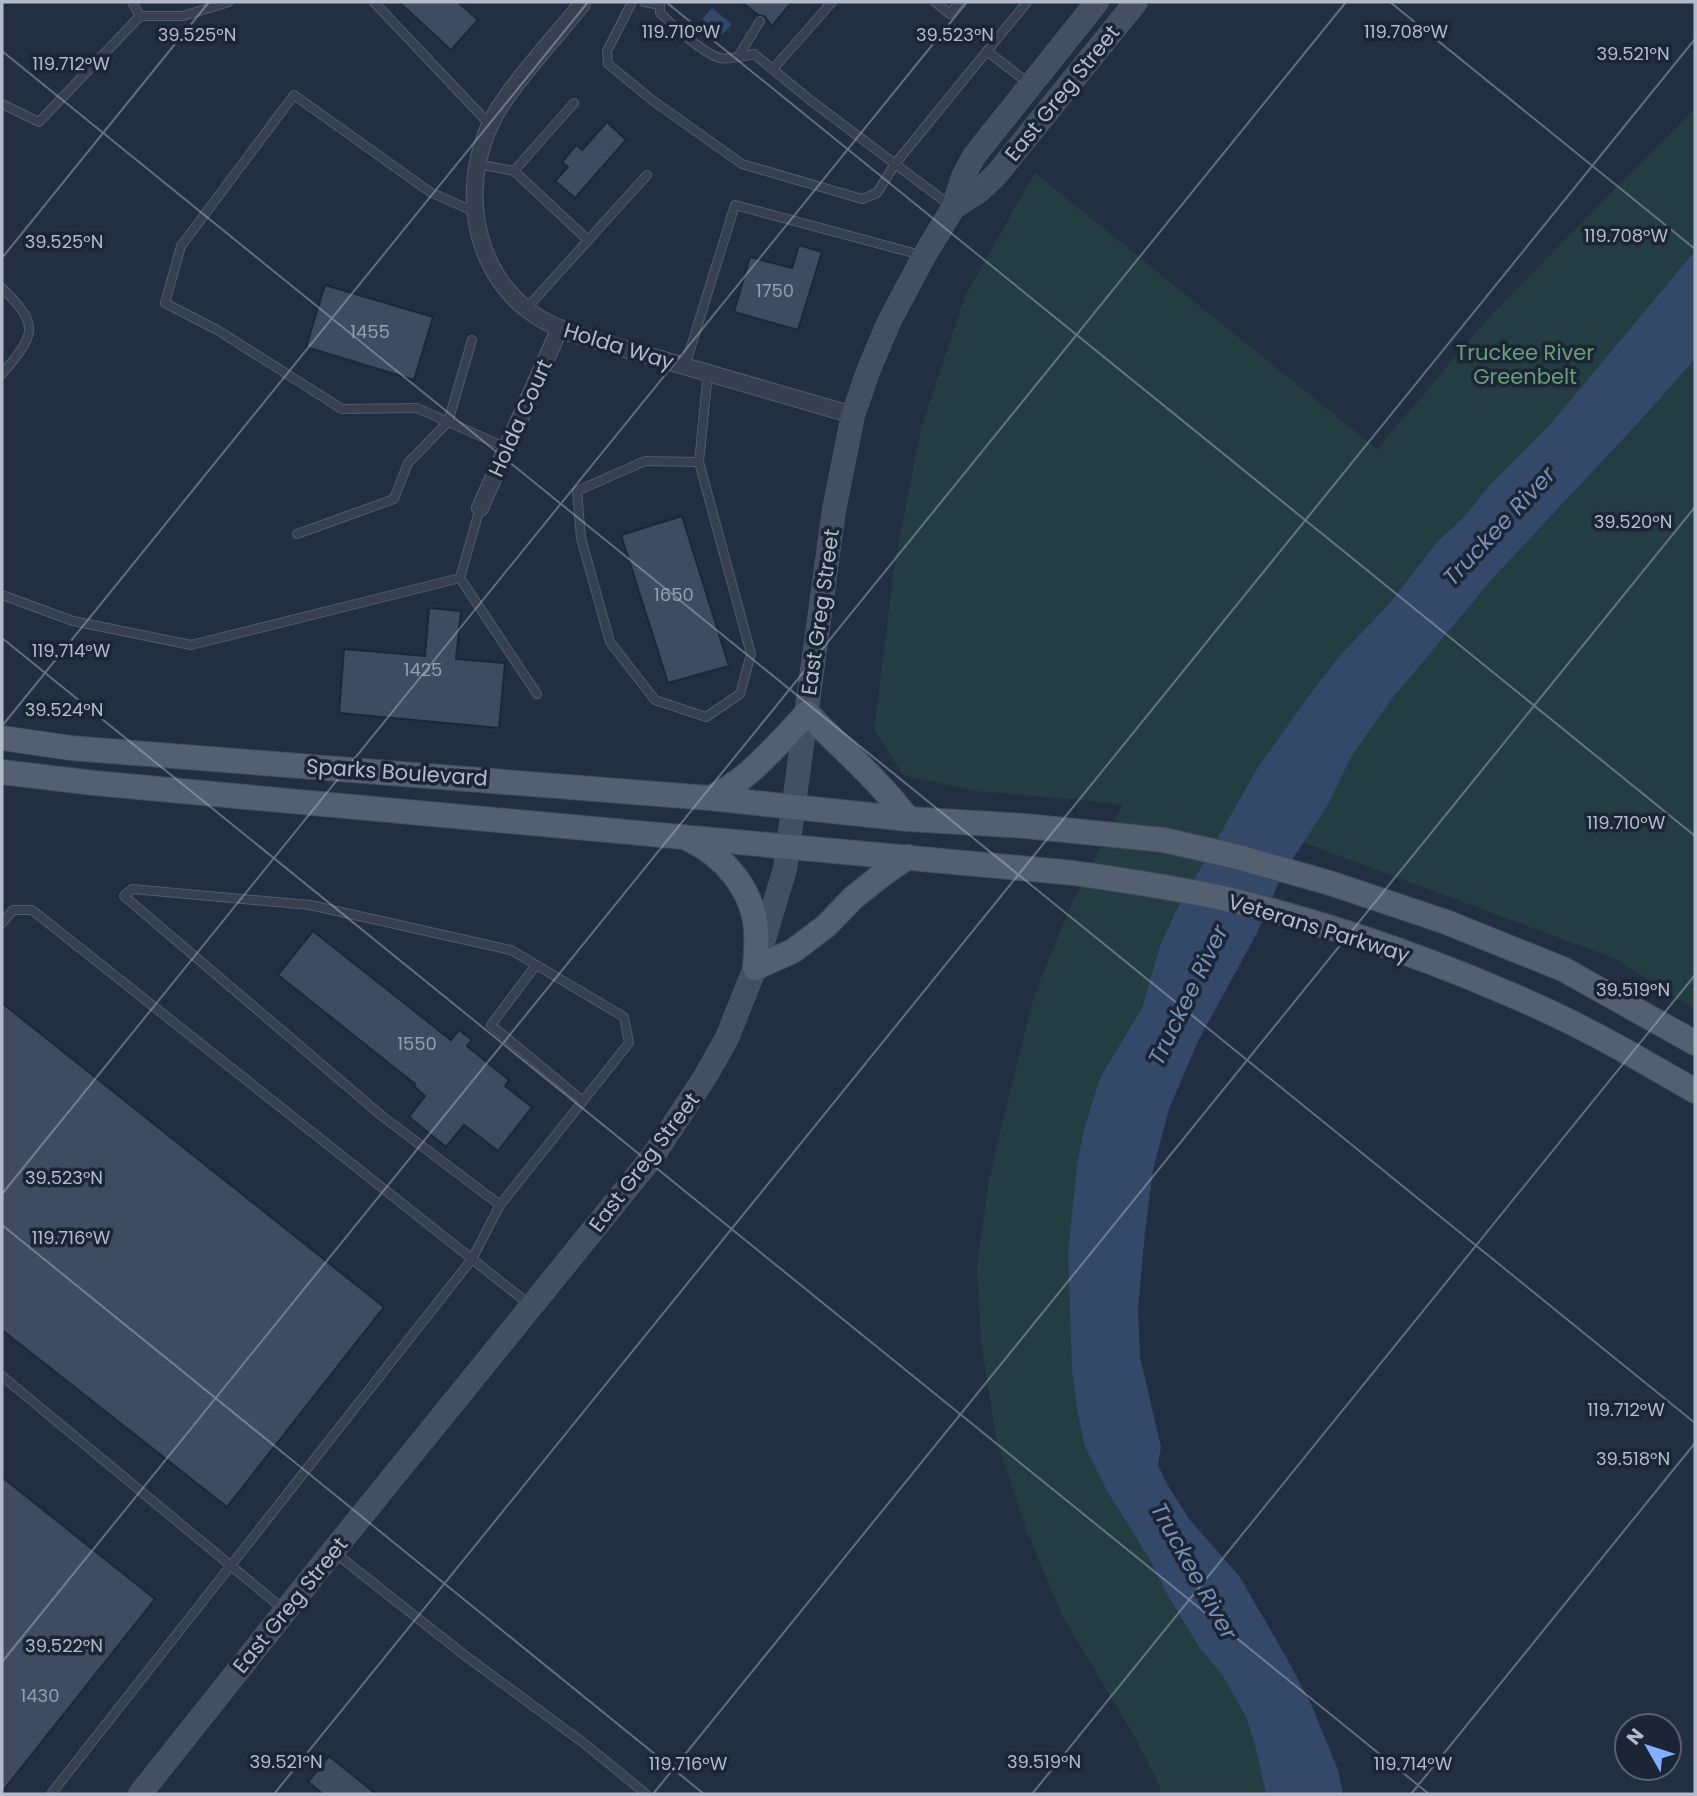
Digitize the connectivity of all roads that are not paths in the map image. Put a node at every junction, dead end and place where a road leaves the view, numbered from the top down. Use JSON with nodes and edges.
{"nodes":[{"id":1,"x":132,"y":2,"type":"edge"},
{"id":2,"x":229,"y":2,"type":"edge"},
{"id":3,"x":374,"y":2,"type":"edge"},
{"id":4,"x":632,"y":2,"type":"edge"},
{"id":5,"x":643,"y":2,"type":"edge"},
{"id":6,"x":832,"y":2,"type":"edge"},
{"id":7,"x":934,"y":2,"type":"edge"},
{"id":8,"x":959,"y":2,"type":"edge"},
{"id":9,"x":1027,"y":2,"type":"edge"},
{"id":10,"x":1097,"y":2,"type":"edge"},
{"id":11,"x":1136,"y":2,"type":"edge"},
{"id":12,"x":582,"y":3,"type":"edge"},
{"id":13,"x":660,"y":3,"type":"edge"},
{"id":14,"x":140,"y":16,"type":"junction"},
{"id":15,"x":761,"y":20,"type":"dead end"},
{"id":16,"x":987,"y":51,"type":"junction"},
{"id":17,"x":738,"y":57,"type":"junction"},
{"id":18,"x":773,"y":69,"type":"junction"},
{"id":19,"x":1030,"y":85,"type":"junction"},
{"id":20,"x":574,"y":103,"type":"dead end"},
{"id":21,"x":2,"y":104,"type":"edge"},
{"id":22,"x":491,"y":126,"type":"junction"},
{"id":23,"x":478,"y":164,"type":"junction"},
{"id":24,"x":895,"y":164,"type":"junction"},
{"id":25,"x":514,"y":171,"type":"junction"},
{"id":26,"x":647,"y":175,"type":"dead end"},
{"id":27,"x":953,"y":208,"type":"junction"},
{"id":28,"x":475,"y":212,"type":"junction"},
{"id":29,"x":589,"y":240,"type":"junction"},
{"id":30,"x":924,"y":256,"type":"junction"},
{"id":31,"x":2,"y":288,"type":"edge"},
{"id":32,"x":526,"y":309,"type":"junction"},
{"id":33,"x":560,"y":328,"type":"junction"},
{"id":34,"x":472,"y":340,"type":"dead end"},
{"id":35,"x":685,"y":366,"type":"junction"},
{"id":36,"x":708,"y":372,"type":"junction"},
{"id":37,"x":2,"y":374,"type":"edge"},
{"id":38,"x":853,"y":415,"type":"junction"},
{"id":39,"x":448,"y":422,"type":"junction"},
{"id":40,"x":506,"y":448,"type":"junction"},
{"id":41,"x":699,"y":462,"type":"junction"},
{"id":42,"x":480,"y":508,"type":"joint"},
{"id":43,"x":297,"y":534,"type":"dead end"},
{"id":44,"x":460,"y":578,"type":"junction"},
{"id":45,"x":2,"y":594,"type":"edge"},
{"id":46,"x":537,"y":694,"type":"dead end"},
{"id":47,"x":807,"y":713,"type":"junction"},
{"id":48,"x":2,"y":738,"type":"edge"},
{"id":49,"x":2,"y":772,"type":"edge"},
{"id":50,"x":709,"y":798,"type":"junction"},
{"id":51,"x":792,"y":808,"type":"junction"},
{"id":52,"x":908,"y":819,"type":"junction"},
{"id":53,"x":679,"y":836,"type":"junction"},
{"id":54,"x":789,"y":846,"type":"junction"},
{"id":55,"x":908,"y":857,"type":"junction"},
{"id":56,"x":2,"y":923,"type":"edge"},
{"id":57,"x":536,"y":965,"type":"junction"},
{"id":58,"x":755,"y":968,"type":"junction"},
{"id":59,"x":1695,"y":1043,"type":"edge"},
{"id":60,"x":1695,"y":1091,"type":"edge"},
{"id":61,"x":583,"y":1101,"type":"junction"},
{"id":62,"x":500,"y":1205,"type":"junction"},
{"id":63,"x":472,"y":1259,"type":"junction"},
{"id":64,"x":525,"y":1301,"type":"dead end"},
{"id":65,"x":2,"y":1376,"type":"edge"},
{"id":66,"x":333,"y":1551,"type":"junction"},
{"id":67,"x":231,"y":1566,"type":"junction"},
{"id":68,"x":285,"y":1611,"type":"junction"},
{"id":69,"x":51,"y":1794,"type":"edge"},
{"id":70,"x":140,"y":1794,"type":"edge"},
{"id":71,"x":646,"y":1794,"type":"edge"}],
"edges":[{"from":1,"to":14,"type":"lane"},
{"from":2,"to":14,"type":"lane"},
{"from":3,"to":22,"type":"lane"},
{"from":4,"to":24,"type":"lane"},
{"from":5,"to":13,"type":"lane"},
{"from":6,"to":18,"type":"lane"},
{"from":7,"to":8,"type":"lane"},
{"from":9,"to":16,"type":"lane"},
{"from":10,"to":19,"type":"main road","name":"East Greg Street"},
{"from":11,"to":27,"type":"main road","name":"East Greg Street"},
{"from":12,"to":22,"type":"street","name":"Holda Way"},
{"from":13,"to":17,"type":"lane"},
{"from":14,"to":21,"type":"lane"},
{"from":15,"to":17,"type":"lane"},
{"from":16,"to":19,"type":"lane"},
{"from":16,"to":24,"type":"lane"},
{"from":17,"to":18,"type":"lane"},
{"from":18,"to":24,"type":"lane"},
{"from":19,"to":27,"type":"main road","name":"East Greg Street"},
{"from":20,"to":25,"type":"lane"},
{"from":22,"to":23,"type":"street","name":"Holda Way"},
{"from":23,"to":25,"type":"lane"},
{"from":23,"to":28,"type":"street","name":"Holda Way"},
{"from":24,"to":27,"type":"lane"},
{"from":25,"to":29,"type":"lane"},
{"from":26,"to":29,"type":"lane"},
{"from":27,"to":30,"type":"main road","name":"East Greg Street"},
{"from":28,"to":32,"type":"street","name":"Holda Way"},
{"from":28,"to":39,"type":"lane"},
{"from":29,"to":32,"type":"lane"},
{"from":30,"to":35,"type":"lane"},
{"from":30,"to":38,"type":"main road","name":"East Greg Street"},
{"from":31,"to":37,"type":"lane"},
{"from":32,"to":33,"type":"street","name":"Holda Way"},
{"from":33,"to":35,"type":"street","name":"Holda Way"},
{"from":33,"to":40,"type":"street","name":"Holda Court"},
{"from":34,"to":39,"type":"lane"},
{"from":35,"to":36,"type":"street","name":"Holda Way"},
{"from":36,"to":38,"type":"street","name":"Holda Way"},
{"from":36,"to":41,"type":"lane"},
{"from":38,"to":47,"type":"main road","name":"East Greg Street"},
{"from":39,"to":40,"type":"lane"},
{"from":39,"to":43,"type":"lane"},
{"from":40,"to":42,"type":"street","name":"Holda Court"},
{"from":41,"to":41,"type":"lane"},
{"from":42,"to":44,"type":"lane"},
{"from":44,"to":45,"type":"lane"},
{"from":44,"to":46,"type":"lane"},
{"from":47,"to":50,"type":"main road"},
{"from":47,"to":51,"type":"main road","name":"East Greg Street"},
{"from":47,"to":52,"type":"main road"},
{"from":48,"to":50,"type":"main road","name":"Sparks Boulevard"},
{"from":49,"to":53,"type":"main road","name":"Sparks Boulevard"},
{"from":50,"to":51,"type":"main road","name":"Sparks Boulevard"},
{"from":51,"to":52,"type":"main road","name":"Veterans Parkway"},
{"from":51,"to":54,"type":"main road","name":"East Greg Street"},
{"from":52,"to":59,"type":"main road","name":"Veterans Parkway"},
{"from":53,"to":54,"type":"main road","name":"Sparks Boulevard"},
{"from":53,"to":58,"type":"main road"},
{"from":54,"to":55,"type":"main road","name":"Veterans Parkway"},
{"from":54,"to":58,"type":"main road","name":"East Greg Street"},
{"from":55,"to":58,"type":"main road"},
{"from":55,"to":60,"type":"main road","name":"Veterans Parkway"},
{"from":56,"to":63,"type":"lane"},
{"from":57,"to":61,"type":"lane"},
{"from":57,"to":61,"type":"lane"},
{"from":57,"to":62,"type":"lane"},
{"from":58,"to":66,"type":"main road","name":"East Greg Street"},
{"from":61,"to":62,"type":"lane"},
{"from":62,"to":63,"type":"lane"},
{"from":63,"to":64,"type":"lane"},
{"from":63,"to":67,"type":"lane"},
{"from":65,"to":67,"type":"lane"},
{"from":66,"to":68,"type":"main road","name":"East Greg Street"},
{"from":66,"to":71,"type":"lane"},
{"from":67,"to":68,"type":"lane"},
{"from":67,"to":69,"type":"lane"},
{"from":68,"to":70,"type":"main road","name":"East Greg Street"}]}
